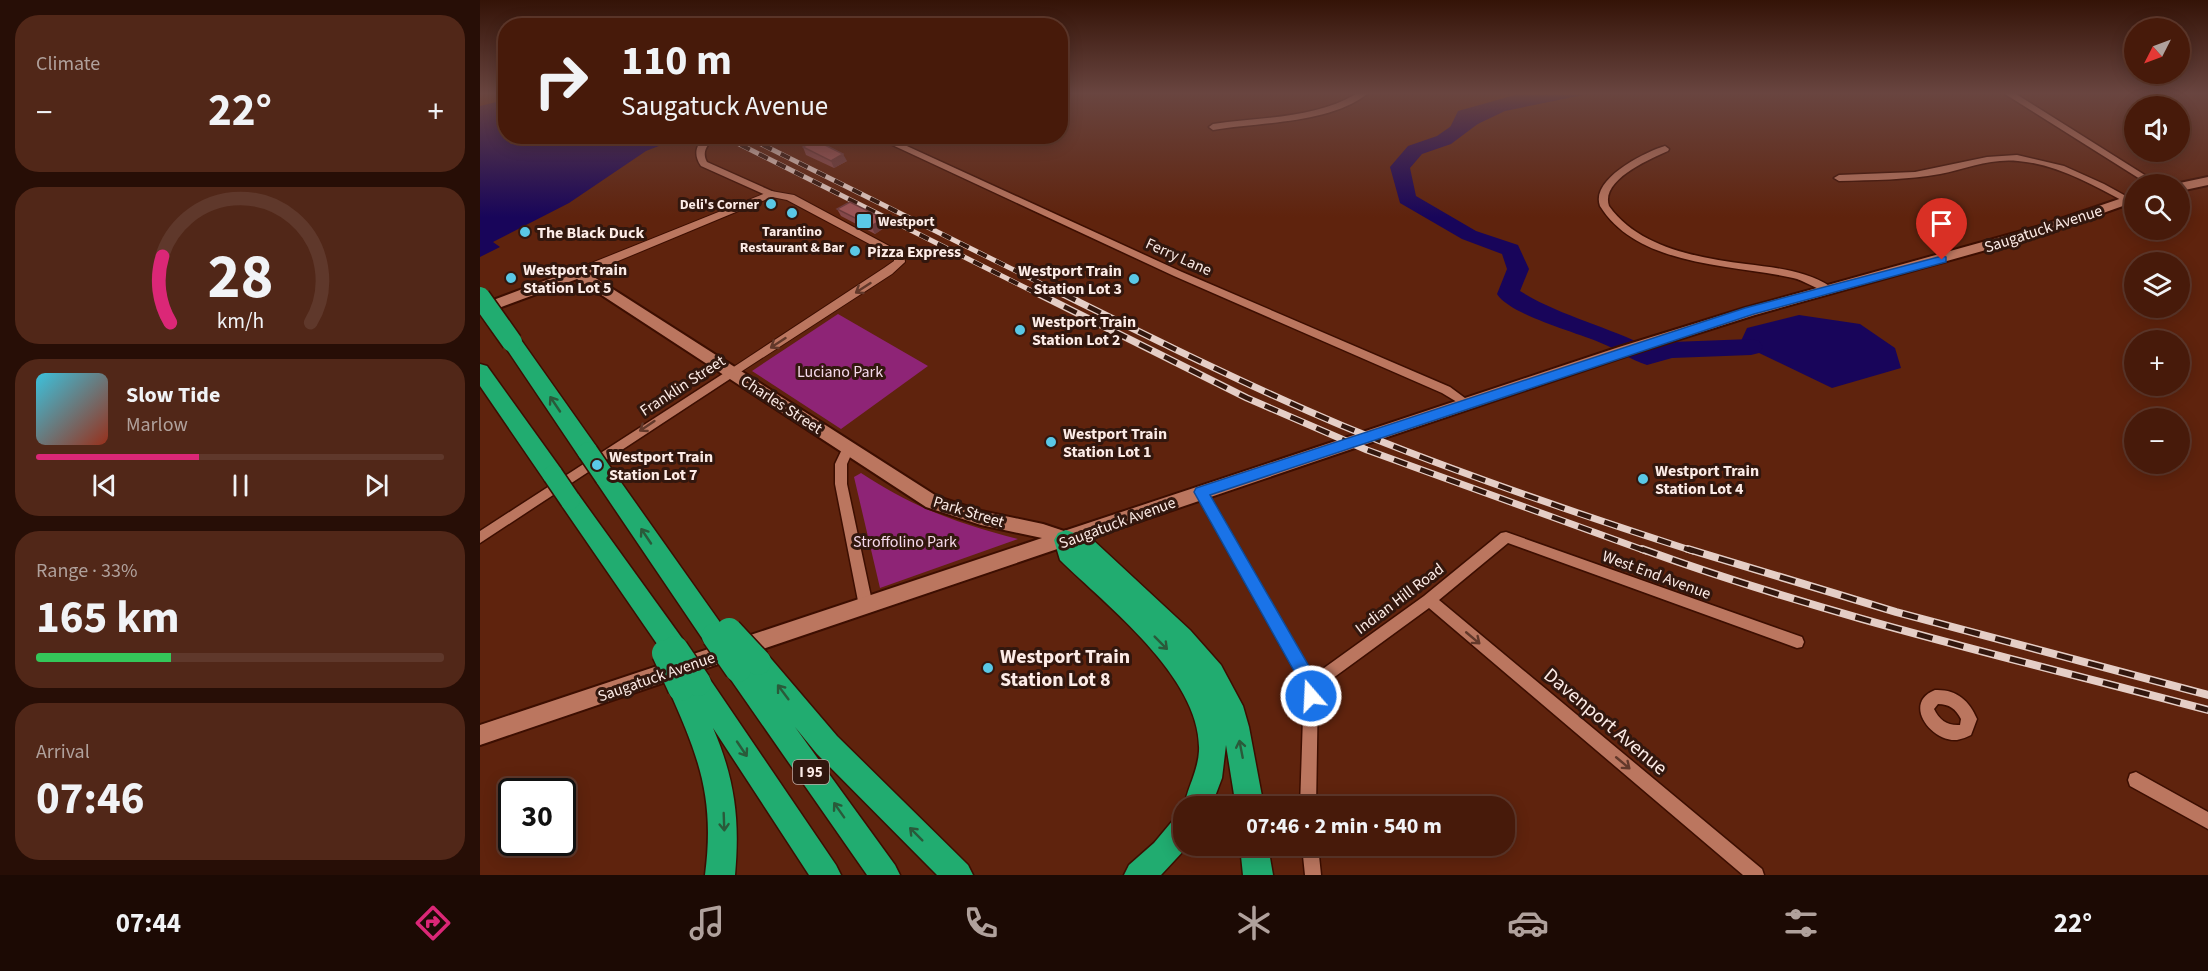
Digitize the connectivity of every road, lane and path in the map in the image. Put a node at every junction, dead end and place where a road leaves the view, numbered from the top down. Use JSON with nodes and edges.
{"nodes":[{"id":1,"x":2075,"y":135,"type":"edge"},
{"id":2,"x":705,"y":144,"type":"edge"},
{"id":3,"x":894,"y":144,"type":"edge"},
{"id":4,"x":1665,"y":149,"type":"dead end"},
{"id":5,"x":2138,"y":174,"type":"edge"},
{"id":6,"x":1839,"y":178,"type":"dead end"},
{"id":7,"x":2208,"y":181,"type":"edge"},
{"id":8,"x":2190,"y":185,"type":"edge"},
{"id":9,"x":771,"y":194,"type":"junction"},
{"id":10,"x":2124,"y":196,"type":"edge"},
{"id":11,"x":2124,"y":201,"type":"edge"},
{"id":12,"x":578,"y":273,"type":"junction"},
{"id":13,"x":1827,"y":289,"type":"junction"},
{"id":14,"x":480,"y":297,"type":"edge"},
{"id":15,"x":480,"y":310,"type":"edge"},
{"id":16,"x":480,"y":371,"type":"edge"},
{"id":17,"x":732,"y":372,"type":"junction"},
{"id":18,"x":1467,"y":404,"type":"junction"},
{"id":19,"x":848,"y":448,"type":"junction"},
{"id":20,"x":1201,"y":492,"type":"junction"},
{"id":21,"x":1506,"y":537,"type":"joint"},
{"id":22,"x":480,"y":538,"type":"edge"},
{"id":23,"x":1066,"y":540,"type":"junction"},
{"id":24,"x":1429,"y":600,"type":"junction"},
{"id":25,"x":866,"y":606,"type":"junction"},
{"id":26,"x":1797,"y":642,"type":"dead end"},
{"id":27,"x":748,"y":666,"type":"junction"},
{"id":28,"x":689,"y":685,"type":"junction"},
{"id":29,"x":1311,"y":686,"type":"junction"},
{"id":30,"x":480,"y":735,"type":"edge"},
{"id":31,"x":2136,"y":780,"type":"dead end"},
{"id":32,"x":1202,"y":796,"type":"edge"},
{"id":33,"x":1248,"y":796,"type":"edge"},
{"id":34,"x":1308,"y":796,"type":"edge"},
{"id":35,"x":2208,"y":821,"type":"edge"},
{"id":36,"x":1173,"y":843,"type":"edge"},
{"id":37,"x":1255,"y":856,"type":"edge"},
{"id":38,"x":1311,"y":856,"type":"edge"},
{"id":39,"x":720,"y":875,"type":"edge"},
{"id":40,"x":826,"y":875,"type":"edge"},
{"id":41,"x":885,"y":875,"type":"edge"},
{"id":42,"x":958,"y":875,"type":"edge"},
{"id":43,"x":1138,"y":875,"type":"edge"},
{"id":44,"x":1258,"y":875,"type":"edge"},
{"id":45,"x":1313,"y":875,"type":"edge"},
{"id":46,"x":1756,"y":875,"type":"edge"}],
"edges":[{"from":1,"to":5,"type":"street"},
{"from":2,"to":9,"type":"street"},
{"from":3,"to":18,"type":"street","name":"Ferry Lane"},
{"from":4,"to":13,"type":"street"},
{"from":6,"to":10,"type":"street"},
{"from":7,"to":8,"type":"main road"},
{"from":9,"to":12,"type":"street"},
{"from":9,"to":17,"type":"street","name":"Franklin Street","one_way":true},
{"from":11,"to":13,"type":"main road","name":"Saugatuck Avenue"},
{"from":12,"to":15,"type":"main road"},
{"from":12,"to":17,"type":"main road","name":"Charles Street"},
{"from":13,"to":18,"type":"main road","name":"Saugatuck Avenue"},
{"from":27,"to":14,"type":"highway","number":"I 95","one_way":true,"bridge":true},
{"from":16,"to":28,"type":"highway","bridge":true},
{"from":17,"to":19,"type":"main road","name":"Charles Street"},
{"from":17,"to":22,"type":"street","name":"Franklin Street","one_way":true},
{"from":18,"to":20,"type":"main road","name":"Saugatuck Avenue"},
{"from":19,"to":23,"type":"main road","name":"Park Street"},
{"from":19,"to":25,"type":"street"},
{"from":20,"to":23,"type":"main road","name":"Saugatuck Avenue"},
{"from":20,"to":29,"type":"street"},
{"from":21,"to":24,"type":"street","name":"Indian Hill Road"},
{"from":21,"to":26,"type":"street","name":"West End Avenue"},
{"from":23,"to":25,"type":"main road","name":"Saugatuck Avenue"},
{"from":23,"to":32,"type":"highway","one_way":true},
{"from":33,"to":23,"type":"highway","one_way":true},
{"from":24,"to":29,"type":"street","name":"Indian Hill Road"},
{"from":24,"to":46,"type":"street","name":"Davenport Avenue","one_way":true},
{"from":25,"to":30,"type":"main road","name":"Saugatuck Avenue"},
{"from":41,"to":27,"type":"highway","number":"I 95","one_way":true},
{"from":42,"to":27,"type":"highway","one_way":true},
{"from":28,"to":39,"type":"highway","one_way":true},
{"from":28,"to":40,"type":"highway","number":"I 95","one_way":true},
{"from":29,"to":34,"type":"street"},
{"from":31,"to":35,"type":"street"},
{"from":36,"to":43,"type":"highway"},
{"from":37,"to":44,"type":"highway"},
{"from":38,"to":45,"type":"street"}]}
